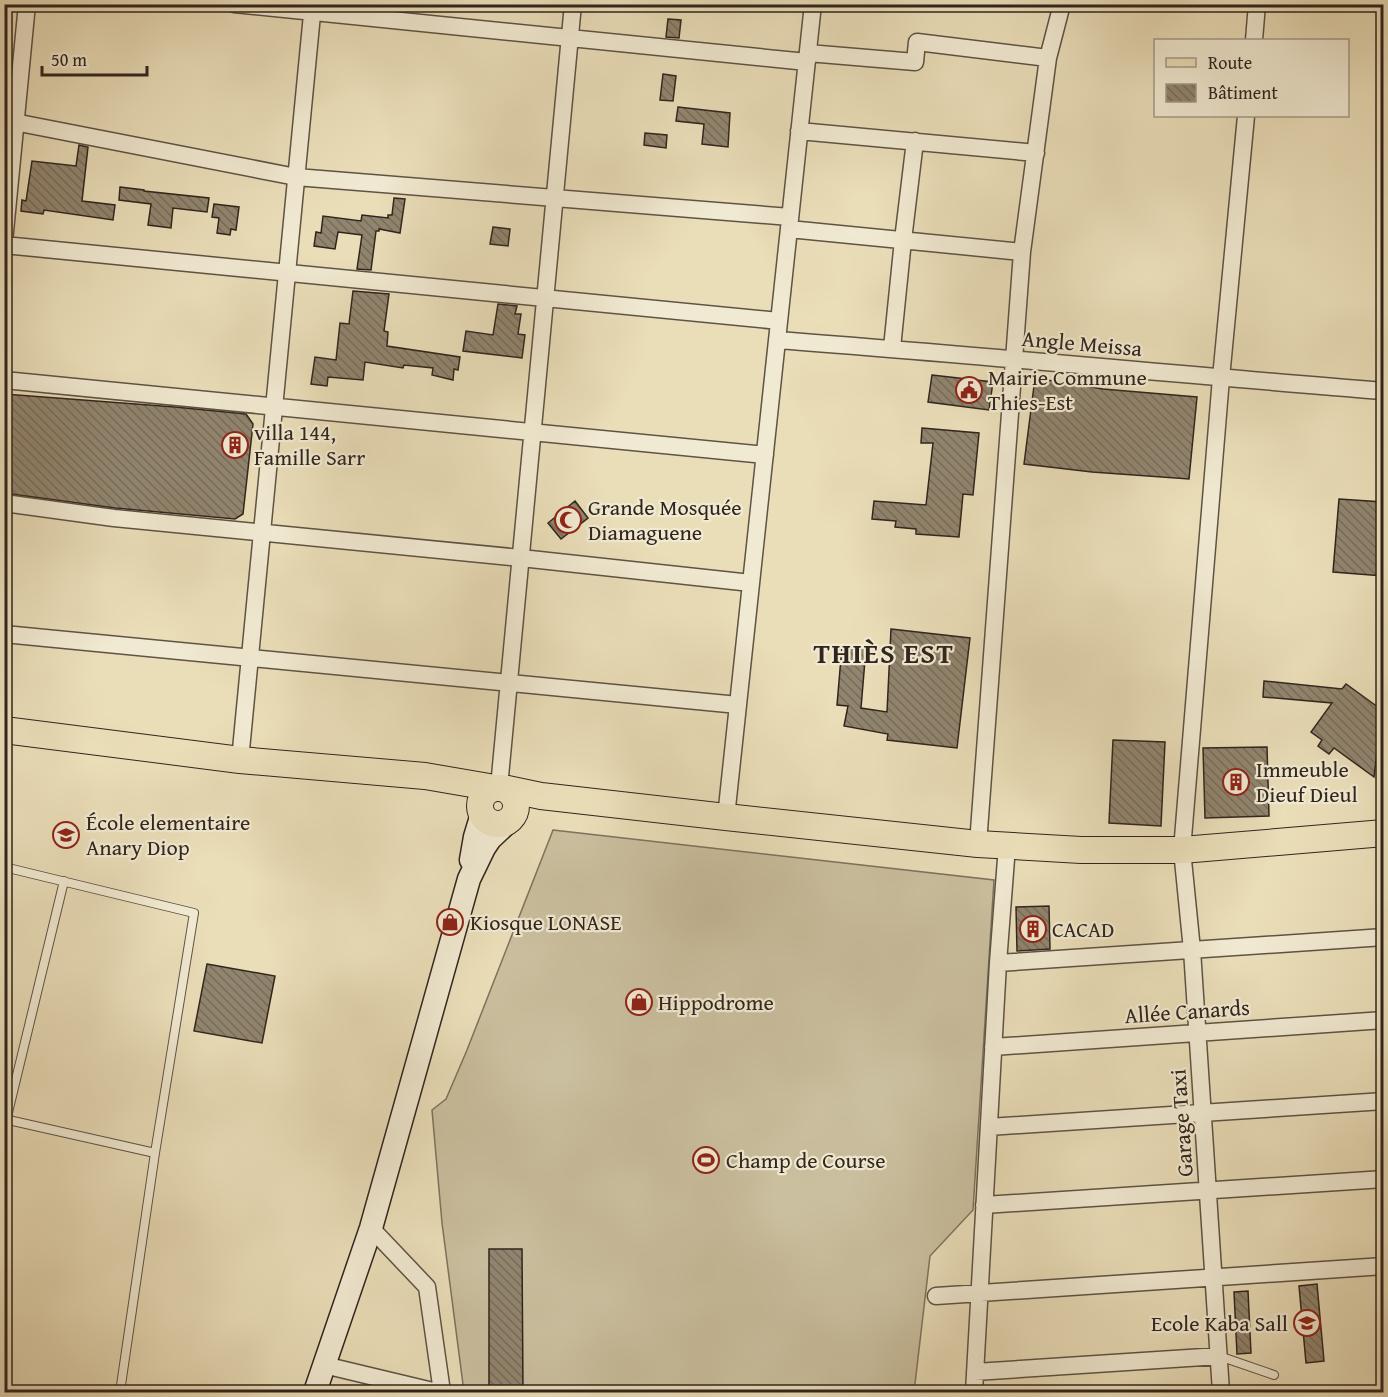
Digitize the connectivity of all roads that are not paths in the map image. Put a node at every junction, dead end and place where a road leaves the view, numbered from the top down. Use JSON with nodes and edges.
{"nodes":[{"id":1,"x":27,"y":4,"type":"edge"},
{"id":2,"x":234,"y":4,"type":"edge"},
{"id":3,"x":573,"y":4,"type":"edge"},
{"id":4,"x":813,"y":4,"type":"edge"},
{"id":5,"x":1062,"y":4,"type":"edge"},
{"id":6,"x":1257,"y":4,"type":"edge"},
{"id":7,"x":312,"y":8,"type":"edge"},
{"id":8,"x":570,"y":38,"type":"junction"},
{"id":9,"x":1254,"y":39,"type":"edge"},
{"id":10,"x":807,"y":57,"type":"junction"},
{"id":11,"x":1048,"y":58,"type":"junction"},
{"id":12,"x":1246,"y":117,"type":"edge"},
{"id":13,"x":10,"y":121,"type":"edge"},
{"id":14,"x":799,"y":131,"type":"junction"},
{"id":15,"x":915,"y":141,"type":"junction"},
{"id":16,"x":1035,"y":153,"type":"junction"},
{"id":17,"x":296,"y":177,"type":"junction"},
{"id":18,"x":555,"y":198,"type":"junction"},
{"id":19,"x":790,"y":223,"type":"junction"},
{"id":20,"x":903,"y":240,"type":"junction"},
{"id":21,"x":4,"y":244,"type":"edge"},
{"id":22,"x":1022,"y":252,"type":"junction"},
{"id":23,"x":287,"y":273,"type":"junction"},
{"id":24,"x":545,"y":298,"type":"junction"},
{"id":25,"x":779,"y":321,"type":"junction"},
{"id":26,"x":777,"y":340,"type":"junction"},
{"id":27,"x":892,"y":348,"type":"junction"},
{"id":28,"x":1014,"y":359,"type":"junction"},
{"id":29,"x":1221,"y":378,"type":"junction"},
{"id":30,"x":4,"y":380,"type":"edge"},
{"id":31,"x":1383,"y":391,"type":"edge"},
{"id":32,"x":274,"y":407,"type":"junction"},
{"id":33,"x":533,"y":432,"type":"junction"},
{"id":34,"x":765,"y":455,"type":"junction"},
{"id":35,"x":4,"y":503,"type":"edge"},
{"id":36,"x":262,"y":532,"type":"junction"},
{"id":37,"x":521,"y":558,"type":"junction"},
{"id":38,"x":751,"y":583,"type":"junction"},
{"id":39,"x":4,"y":634,"type":"edge"},
{"id":40,"x":250,"y":658,"type":"junction"},
{"id":41,"x":509,"y":683,"type":"junction"},
{"id":42,"x":738,"y":705,"type":"junction"},
{"id":43,"x":4,"y":730,"type":"edge"},
{"id":44,"x":240,"y":760,"type":"junction"},
{"id":45,"x":492,"y":796,"type":"junction"},
{"id":46,"x":568,"y":798,"type":"junction"},
{"id":47,"x":726,"y":817,"type":"junction"},
{"id":48,"x":512,"y":818,"type":"junction"},
{"id":49,"x":1383,"y":833,"type":"edge"},
{"id":50,"x":978,"y":844,"type":"junction"},
{"id":51,"x":1007,"y":846,"type":"junction"},
{"id":52,"x":1182,"y":850,"type":"junction"},
{"id":53,"x":4,"y":867,"type":"edge"},
{"id":54,"x":469,"y":879,"type":"junction"},
{"id":55,"x":64,"y":881,"type":"junction"},
{"id":56,"x":1383,"y":937,"type":"edge"},
{"id":57,"x":1192,"y":950,"type":"junction"},
{"id":58,"x":998,"y":963,"type":"junction"},
{"id":59,"x":1383,"y":1020,"type":"edge"},
{"id":60,"x":1197,"y":1033,"type":"junction"},
{"id":61,"x":993,"y":1047,"type":"junction"},
{"id":62,"x":1383,"y":1101,"type":"edge"},
{"id":63,"x":1202,"y":1113,"type":"junction"},
{"id":64,"x":6,"y":1119,"type":"edge"},
{"id":65,"x":989,"y":1127,"type":"junction"},
{"id":66,"x":4,"y":1129,"type":"edge"},
{"id":67,"x":155,"y":1153,"type":"junction"},
{"id":68,"x":1383,"y":1179,"type":"edge"},
{"id":69,"x":1208,"y":1190,"type":"junction"},
{"id":70,"x":984,"y":1205,"type":"junction"},
{"id":71,"x":371,"y":1228,"type":"junction"},
{"id":72,"x":1383,"y":1266,"type":"edge"},
{"id":73,"x":1214,"y":1277,"type":"junction"},
{"id":74,"x":979,"y":1293,"type":"junction"},
{"id":75,"x":936,"y":1296,"type":"dead end"},
{"id":76,"x":1219,"y":1356,"type":"junction"},
{"id":77,"x":324,"y":1365,"type":"junction"},
{"id":78,"x":975,"y":1372,"type":"junction"},
{"id":79,"x":1274,"y":1375,"type":"dead end"},
{"id":80,"x":120,"y":1392,"type":"edge"},
{"id":81,"x":315,"y":1392,"type":"edge"},
{"id":82,"x":437,"y":1392,"type":"edge"},
{"id":83,"x":442,"y":1392,"type":"edge"},
{"id":84,"x":974,"y":1392,"type":"edge"},
{"id":85,"x":1221,"y":1392,"type":"edge"}],
"edges":[{"from":1,"to":13,"type":"street"},
{"from":2,"to":7,"type":"street"},
{"from":3,"to":8,"type":"street"},
{"from":4,"to":10,"type":"street"},
{"from":5,"to":11,"type":"street"},
{"from":6,"to":9,"type":"street"},
{"from":7,"to":8,"type":"street"},
{"from":7,"to":17,"type":"street"},
{"from":8,"to":10,"type":"street"},
{"from":8,"to":18,"type":"street"},
{"from":10,"to":11,"type":"street"},
{"from":10,"to":14,"type":"street"},
{"from":11,"to":16,"type":"street"},
{"from":12,"to":29,"type":"street","name":"Garage Taxi"},
{"from":13,"to":17,"type":"street"},
{"from":13,"to":21,"type":"street"},
{"from":14,"to":15,"type":"street"},
{"from":14,"to":19,"type":"street"},
{"from":15,"to":16,"type":"street"},
{"from":15,"to":20,"type":"street"},
{"from":16,"to":22,"type":"street"},
{"from":17,"to":18,"type":"street"},
{"from":17,"to":23,"type":"street"},
{"from":18,"to":19,"type":"street"},
{"from":18,"to":24,"type":"street"},
{"from":19,"to":20,"type":"street"},
{"from":19,"to":25,"type":"street"},
{"from":20,"to":22,"type":"street"},
{"from":20,"to":27,"type":"street"},
{"from":21,"to":23,"type":"street"},
{"from":22,"to":28,"type":"street"},
{"from":23,"to":24,"type":"street"},
{"from":23,"to":32,"type":"street"},
{"from":24,"to":25,"type":"street"},
{"from":24,"to":33,"type":"street"},
{"from":25,"to":26,"type":"street"},
{"from":26,"to":27,"type":"street","name":"Angle Meissa"},
{"from":26,"to":34,"type":"street"},
{"from":27,"to":28,"type":"street","name":"Angle Meissa"},
{"from":28,"to":29,"type":"street","name":"Angle Meissa"},
{"from":28,"to":50,"type":"street"},
{"from":29,"to":31,"type":"street","name":"Angle Meissa"},
{"from":29,"to":52,"type":"street","name":"Garage Taxi"},
{"from":30,"to":32,"type":"street"},
{"from":32,"to":33,"type":"street"},
{"from":32,"to":36,"type":"street"},
{"from":33,"to":34,"type":"street"},
{"from":33,"to":37,"type":"street"},
{"from":34,"to":38,"type":"street"},
{"from":35,"to":36,"type":"street"},
{"from":36,"to":37,"type":"street"},
{"from":36,"to":40,"type":"street"},
{"from":37,"to":38,"type":"street"},
{"from":37,"to":41,"type":"street"},
{"from":38,"to":42,"type":"street"},
{"from":39,"to":40,"type":"street"},
{"from":40,"to":41,"type":"street"},
{"from":40,"to":44,"type":"street"},
{"from":41,"to":42,"type":"street"},
{"from":41,"to":45,"type":"street"},
{"from":42,"to":47,"type":"street"},
{"from":43,"to":44,"type":"main road"},
{"from":44,"to":45,"type":"main road"},
{"from":45,"to":46,"type":"main road"},
{"from":45,"to":48,"type":"main road"},
{"from":45,"to":54,"type":"main road"},
{"from":46,"to":47,"type":"main road"},
{"from":46,"to":48,"type":"main road"},
{"from":47,"to":50,"type":"main road"},
{"from":48,"to":54,"type":"main road"},
{"from":49,"to":52,"type":"main road"},
{"from":50,"to":51,"type":"main road"},
{"from":51,"to":52,"type":"main road"},
{"from":51,"to":58,"type":"street"},
{"from":52,"to":57,"type":"street","name":"Garage Taxi"},
{"from":53,"to":55,"type":"lane"},
{"from":54,"to":71,"type":"main road"},
{"from":55,"to":64,"type":"lane"},
{"from":55,"to":67,"type":"lane"},
{"from":56,"to":57,"type":"street"},
{"from":57,"to":58,"type":"street"},
{"from":57,"to":60,"type":"street","name":"Garage Taxi"},
{"from":58,"to":61,"type":"street"},
{"from":59,"to":60,"type":"street","name":"Allée Canards"},
{"from":60,"to":61,"type":"street","name":"Allée Canards"},
{"from":60,"to":63,"type":"street","name":"Garage Taxi"},
{"from":61,"to":65,"type":"street"},
{"from":62,"to":63,"type":"street"},
{"from":63,"to":65,"type":"street"},
{"from":63,"to":69,"type":"street","name":"Garage Taxi"},
{"from":64,"to":66,"type":"lane"},
{"from":64,"to":67,"type":"lane"},
{"from":65,"to":70,"type":"street"},
{"from":67,"to":80,"type":"lane"},
{"from":68,"to":69,"type":"street"},
{"from":69,"to":70,"type":"street"},
{"from":69,"to":73,"type":"street","name":"Garage Taxi"},
{"from":70,"to":74,"type":"street"},
{"from":71,"to":77,"type":"main road"},
{"from":71,"to":83,"type":"street"},
{"from":72,"to":73,"type":"street"},
{"from":73,"to":74,"type":"street"},
{"from":73,"to":76,"type":"street","name":"Garage Taxi"},
{"from":74,"to":75,"type":"street"},
{"from":74,"to":78,"type":"street"},
{"from":76,"to":78,"type":"street"},
{"from":76,"to":79,"type":"lane"},
{"from":76,"to":85,"type":"street","name":"Garage Taxi"},
{"from":77,"to":81,"type":"main road"},
{"from":77,"to":82,"type":"street"},
{"from":78,"to":84,"type":"street"}]}
